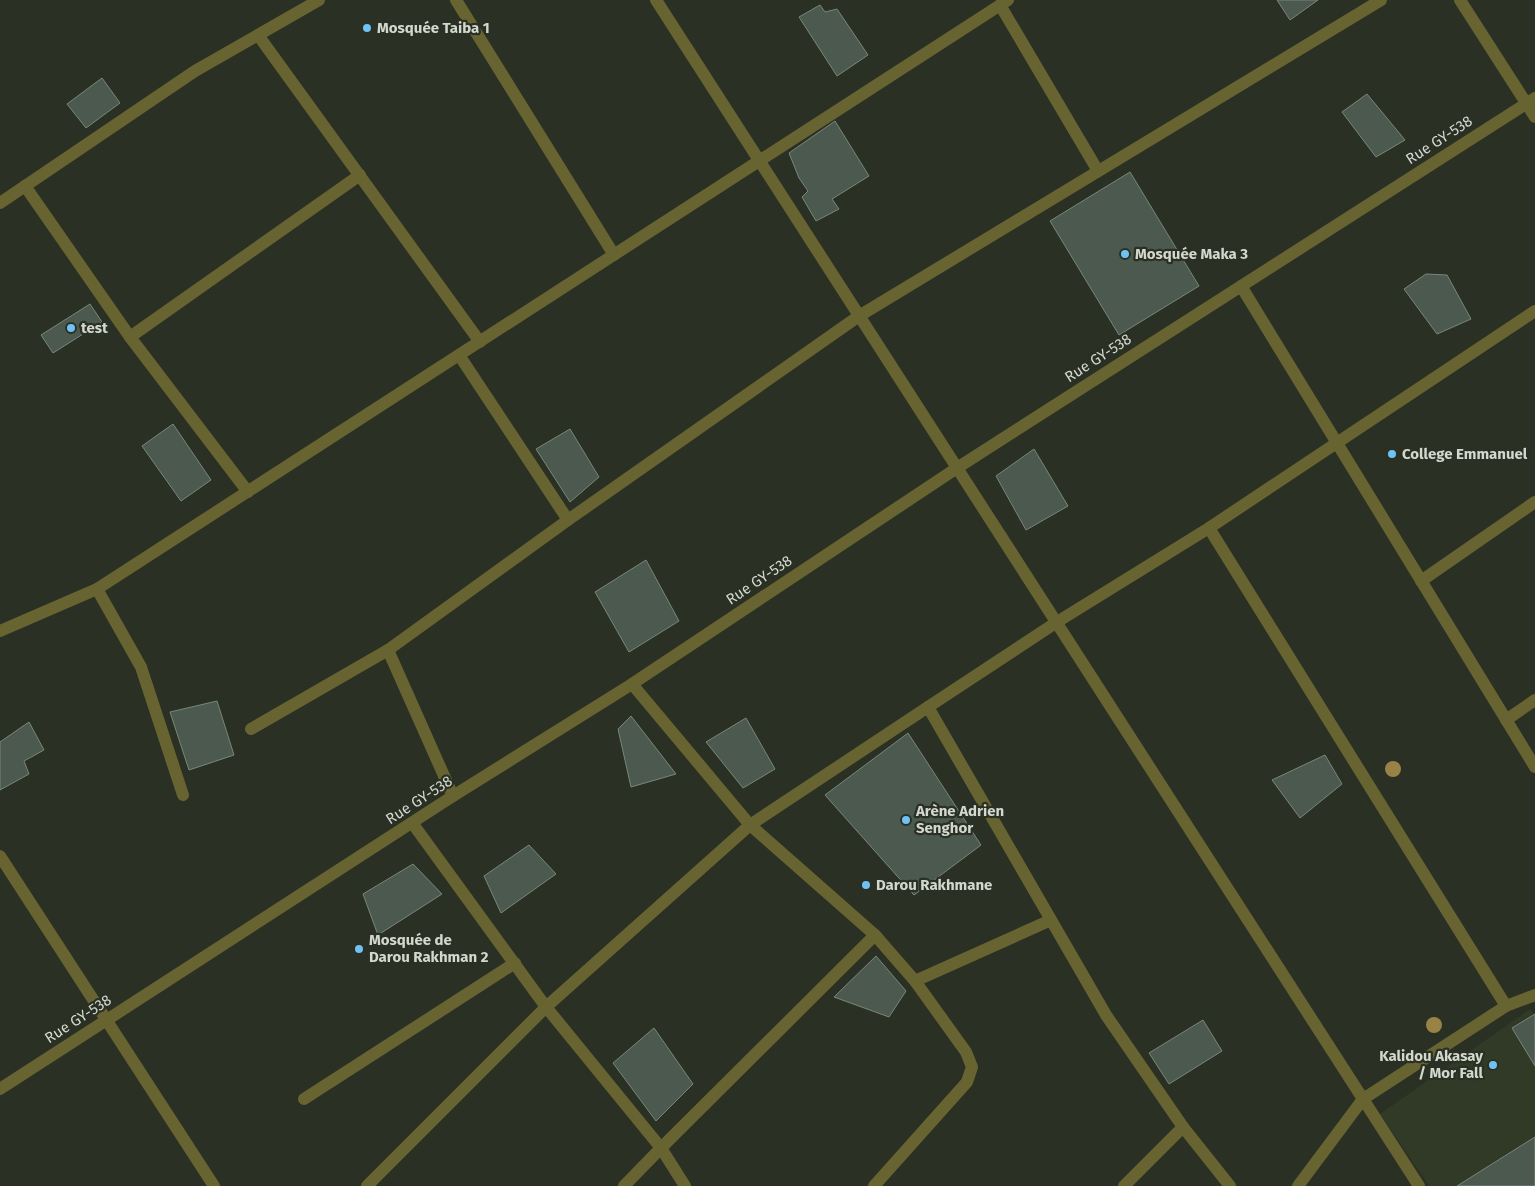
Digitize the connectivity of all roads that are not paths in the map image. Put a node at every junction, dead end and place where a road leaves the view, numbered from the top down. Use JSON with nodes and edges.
{"nodes":[{"id":1,"x":320,"y":0,"type":"edge"},
{"id":2,"x":456,"y":0,"type":"edge"},
{"id":3,"x":1381,"y":0,"type":"edge"},
{"id":4,"x":1460,"y":0,"type":"edge"},
{"id":5,"x":657,"y":1,"type":"edge"},
{"id":6,"x":1004,"y":2,"type":"edge"},
{"id":7,"x":258,"y":35,"type":"junction"},
{"id":8,"x":1531,"y":100,"type":"edge"},
{"id":9,"x":1535,"y":117,"type":"edge"},
{"id":10,"x":759,"y":161,"type":"junction"},
{"id":11,"x":1098,"y":171,"type":"junction"},
{"id":12,"x":360,"y":175,"type":"junction"},
{"id":13,"x":25,"y":186,"type":"junction"},
{"id":14,"x":0,"y":203,"type":"edge"},
{"id":15,"x":614,"y":255,"type":"junction"},
{"id":16,"x":1241,"y":286,"type":"junction"},
{"id":17,"x":1535,"y":311,"type":"edge"},
{"id":18,"x":859,"y":316,"type":"junction"},
{"id":19,"x":130,"y":337,"type":"junction"},
{"id":20,"x":480,"y":342,"type":"junction"},
{"id":21,"x":459,"y":355,"type":"junction"},
{"id":22,"x":1337,"y":444,"type":"junction"},
{"id":23,"x":957,"y":468,"type":"junction"},
{"id":24,"x":248,"y":492,"type":"junction"},
{"id":25,"x":1535,"y":502,"type":"edge"},
{"id":26,"x":568,"y":520,"type":"junction"},
{"id":27,"x":1209,"y":528,"type":"junction"},
{"id":28,"x":1421,"y":581,"type":"junction"},
{"id":29,"x":97,"y":589,"type":"junction"},
{"id":30,"x":1056,"y":622,"type":"junction"},
{"id":31,"x":0,"y":631,"type":"edge"},
{"id":32,"x":388,"y":650,"type":"junction"},
{"id":33,"x":632,"y":684,"type":"junction"},
{"id":34,"x":1535,"y":700,"type":"edge"},
{"id":35,"x":928,"y":707,"type":"junction"},
{"id":36,"x":1506,"y":720,"type":"junction"},
{"id":37,"x":251,"y":729,"type":"dead end"},
{"id":38,"x":1535,"y":767,"type":"edge"},
{"id":39,"x":183,"y":795,"type":"dead end"},
{"id":40,"x":453,"y":796,"type":"junction"},
{"id":41,"x":413,"y":824,"type":"junction"},
{"id":42,"x":750,"y":825,"type":"junction"},
{"id":43,"x":0,"y":856,"type":"edge"},
{"id":44,"x":1051,"y":920,"type":"junction"},
{"id":45,"x":875,"y":935,"type":"junction"},
{"id":46,"x":515,"y":963,"type":"junction"},
{"id":47,"x":915,"y":981,"type":"junction"},
{"id":48,"x":1535,"y":995,"type":"edge"},
{"id":49,"x":1506,"y":1006,"type":"junction"},
{"id":50,"x":546,"y":1007,"type":"junction"},
{"id":51,"x":106,"y":1021,"type":"junction"},
{"id":52,"x":0,"y":1089,"type":"edge"},
{"id":53,"x":304,"y":1098,"type":"dead end"},
{"id":54,"x":1363,"y":1099,"type":"junction"},
{"id":55,"x":1183,"y":1127,"type":"junction"},
{"id":56,"x":661,"y":1148,"type":"junction"},
{"id":57,"x":214,"y":1186,"type":"edge"},
{"id":58,"x":367,"y":1186,"type":"edge"},
{"id":59,"x":624,"y":1186,"type":"edge"},
{"id":60,"x":685,"y":1186,"type":"edge"},
{"id":61,"x":874,"y":1186,"type":"edge"},
{"id":62,"x":1124,"y":1186,"type":"edge"},
{"id":63,"x":1230,"y":1186,"type":"edge"},
{"id":64,"x":1298,"y":1186,"type":"edge"},
{"id":65,"x":1419,"y":1186,"type":"edge"}],
"edges":[{"from":1,"to":7,"type":"street"},
{"from":2,"to":15,"type":"street"},
{"from":3,"to":11,"type":"street"},
{"from":4,"to":8,"type":"street"},
{"from":5,"to":10,"type":"street"},
{"from":6,"to":10,"type":"street"},
{"from":6,"to":11,"type":"street"},
{"from":7,"to":12,"type":"street"},
{"from":7,"to":13,"type":"street"},
{"from":8,"to":9,"type":"street"},
{"from":8,"to":16,"type":"street","name":"Rue GY-538"},
{"from":10,"to":15,"type":"street"},
{"from":10,"to":18,"type":"street"},
{"from":11,"to":18,"type":"street"},
{"from":12,"to":19,"type":"street"},
{"from":12,"to":20,"type":"street"},
{"from":13,"to":14,"type":"street"},
{"from":13,"to":19,"type":"street"},
{"from":15,"to":20,"type":"street"},
{"from":16,"to":22,"type":"street"},
{"from":16,"to":23,"type":"street","name":"Rue GY-538"},
{"from":17,"to":22,"type":"street"},
{"from":18,"to":23,"type":"street"},
{"from":18,"to":26,"type":"street"},
{"from":19,"to":24,"type":"street"},
{"from":20,"to":21,"type":"street"},
{"from":21,"to":24,"type":"street"},
{"from":21,"to":26,"type":"street"},
{"from":22,"to":27,"type":"street"},
{"from":22,"to":28,"type":"street"},
{"from":23,"to":30,"type":"street"},
{"from":23,"to":33,"type":"street","name":"Rue GY-538"},
{"from":24,"to":29,"type":"street"},
{"from":25,"to":28,"type":"street"},
{"from":26,"to":32,"type":"street"},
{"from":27,"to":30,"type":"street"},
{"from":27,"to":49,"type":"street"},
{"from":28,"to":36,"type":"street"},
{"from":29,"to":31,"type":"street"},
{"from":29,"to":39,"type":"street"},
{"from":30,"to":35,"type":"street"},
{"from":30,"to":54,"type":"street"},
{"from":32,"to":37,"type":"street"},
{"from":32,"to":40,"type":"street"},
{"from":33,"to":40,"type":"street","name":"Rue GY-538"},
{"from":33,"to":42,"type":"street"},
{"from":34,"to":36,"type":"street"},
{"from":35,"to":42,"type":"street"},
{"from":35,"to":44,"type":"street"},
{"from":36,"to":38,"type":"street"},
{"from":40,"to":41,"type":"street","name":"Rue GY-538"},
{"from":41,"to":46,"type":"street"},
{"from":41,"to":51,"type":"street","name":"Rue GY-538"},
{"from":42,"to":45,"type":"street"},
{"from":42,"to":50,"type":"street"},
{"from":43,"to":51,"type":"street"},
{"from":44,"to":47,"type":"street"},
{"from":44,"to":55,"type":"street"},
{"from":45,"to":47,"type":"street"},
{"from":45,"to":56,"type":"street"},
{"from":46,"to":50,"type":"street"},
{"from":46,"to":53,"type":"street"},
{"from":47,"to":61,"type":"street"},
{"from":48,"to":49,"type":"street"},
{"from":49,"to":54,"type":"street"},
{"from":50,"to":56,"type":"street"},
{"from":50,"to":58,"type":"street"},
{"from":51,"to":52,"type":"street","name":"Rue GY-538"},
{"from":51,"to":57,"type":"street"},
{"from":54,"to":64,"type":"street"},
{"from":54,"to":65,"type":"street"},
{"from":55,"to":62,"type":"street"},
{"from":55,"to":63,"type":"street"},
{"from":56,"to":59,"type":"street"},
{"from":56,"to":60,"type":"street"}]}
